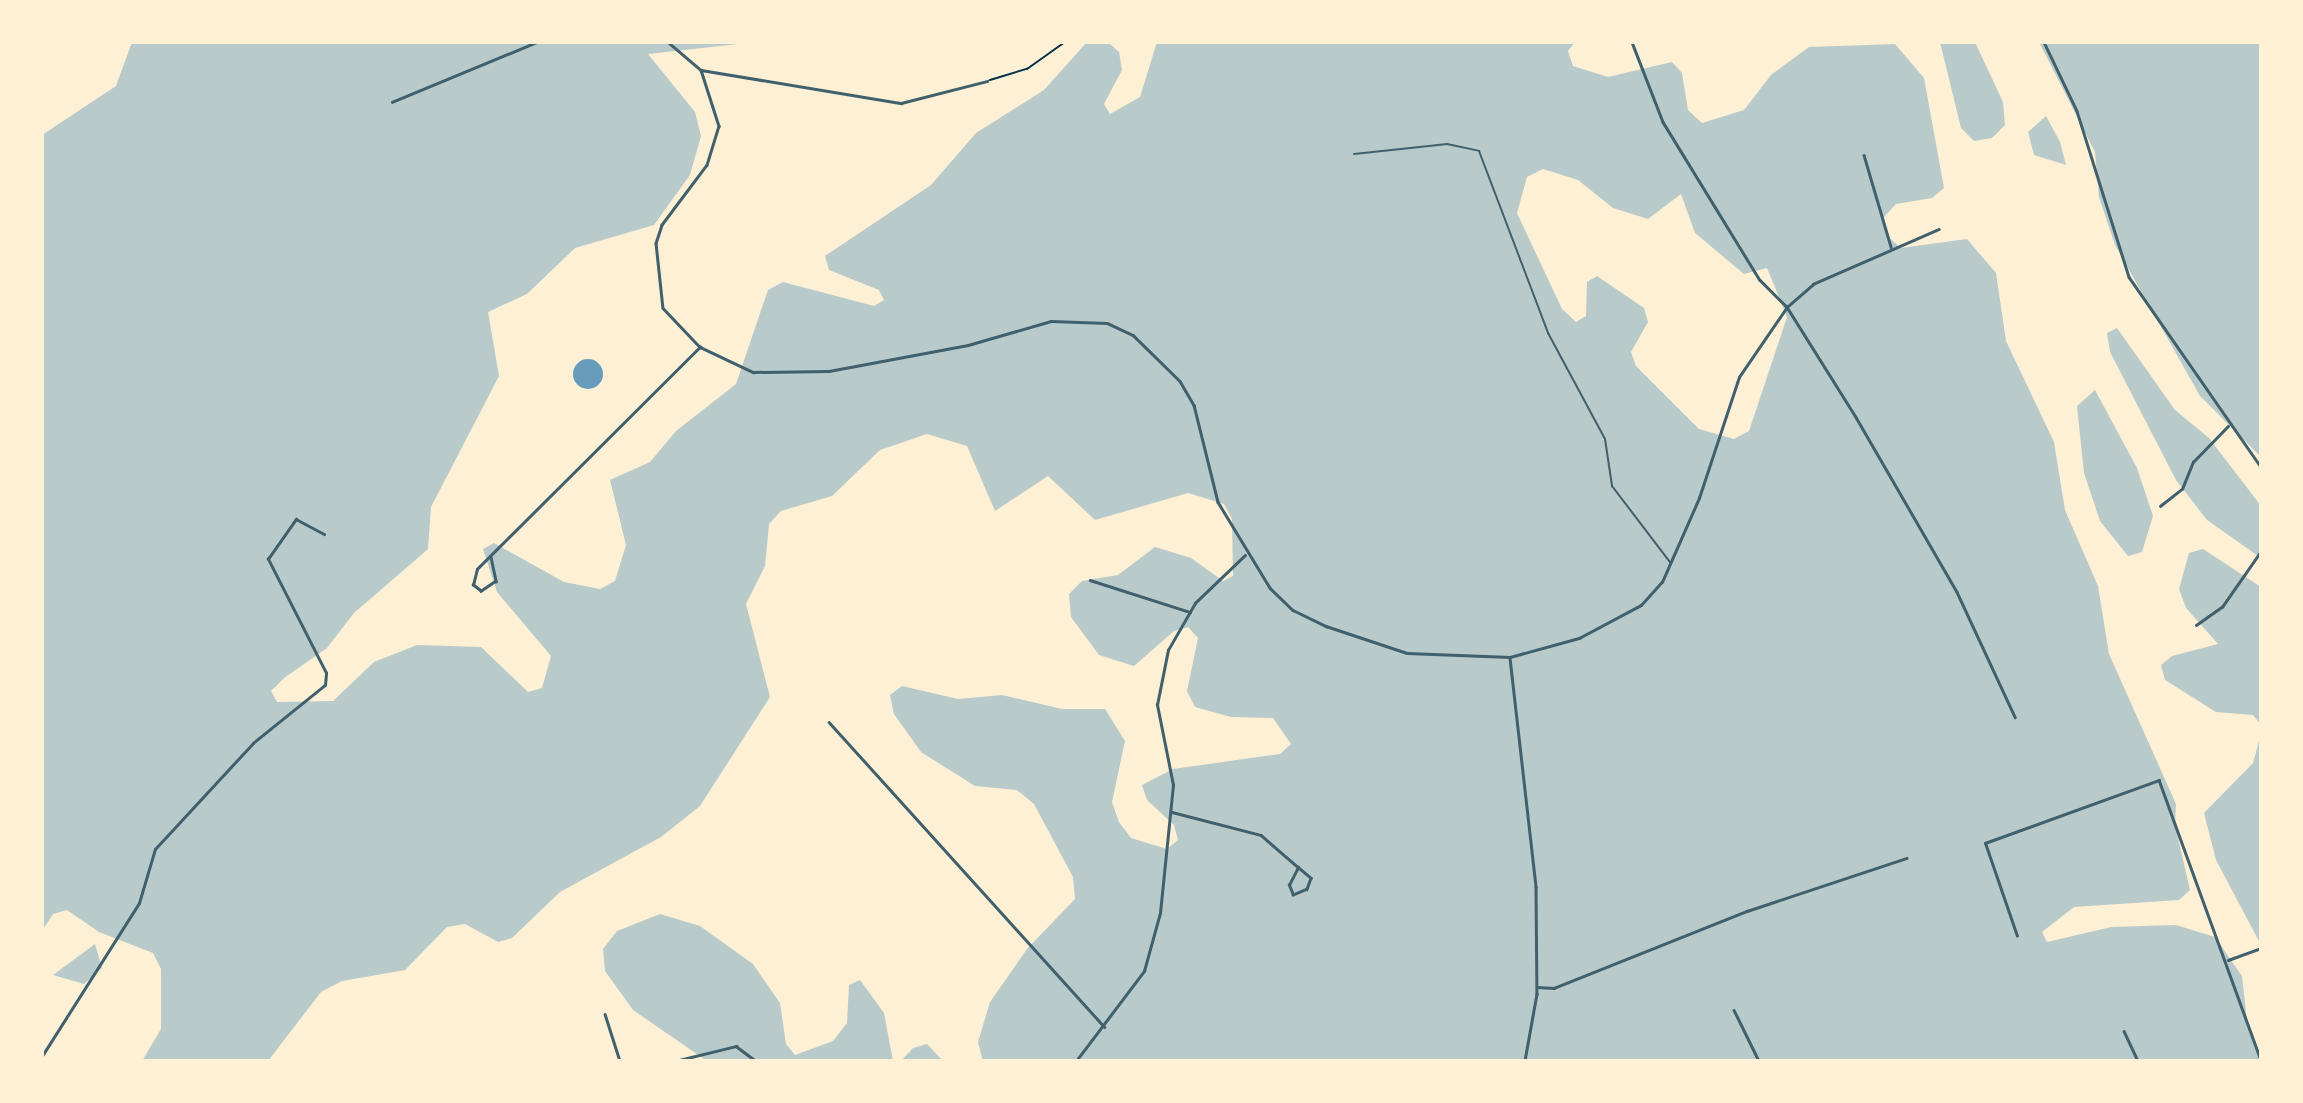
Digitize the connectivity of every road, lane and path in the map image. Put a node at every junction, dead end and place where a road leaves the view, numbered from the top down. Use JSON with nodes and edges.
{"nodes":[{"id":1,"x":537,"y":42,"type":"edge"},
{"id":2,"x":668,"y":42,"type":"edge"},
{"id":3,"x":1065,"y":42,"type":"edge"},
{"id":4,"x":1632,"y":42,"type":"edge"},
{"id":5,"x":2044,"y":42,"type":"edge"},
{"id":6,"x":701,"y":70,"type":"junction"},
{"id":7,"x":987,"y":81,"type":"joint"},
{"id":8,"x":392,"y":102,"type":"dead end"},
{"id":9,"x":1354,"y":154,"type":"dead end"},
{"id":10,"x":1864,"y":155,"type":"dead end"},
{"id":11,"x":1939,"y":229,"type":"dead end"},
{"id":12,"x":1891,"y":247,"type":"junction"},
{"id":13,"x":1787,"y":307,"type":"junction"},
{"id":14,"x":700,"y":347,"type":"junction"},
{"id":15,"x":2228,"y":426,"type":"junction"},
{"id":16,"x":2261,"y":467,"type":"edge"},
{"id":17,"x":2160,"y":506,"type":"dead end"},
{"id":18,"x":324,"y":534,"type":"dead end"},
{"id":19,"x":2261,"y":551,"type":"edge"},
{"id":20,"x":1245,"y":555,"type":"junction"},
{"id":21,"x":491,"y":557,"type":"junction"},
{"id":22,"x":1671,"y":563,"type":"junction"},
{"id":23,"x":1090,"y":580,"type":"dead end"},
{"id":24,"x":1190,"y":612,"type":"junction"},
{"id":25,"x":2196,"y":625,"type":"dead end"},
{"id":26,"x":1510,"y":657,"type":"junction"},
{"id":27,"x":2015,"y":717,"type":"dead end"},
{"id":28,"x":829,"y":722,"type":"dead end"},
{"id":29,"x":1172,"y":813,"type":"junction"},
{"id":30,"x":1906,"y":858,"type":"dead end"},
{"id":31,"x":1298,"y":867,"type":"junction"},
{"id":32,"x":2017,"y":936,"type":"dead end"},
{"id":33,"x":2261,"y":948,"type":"edge"},
{"id":34,"x":2227,"y":960,"type":"junction"},
{"id":35,"x":1537,"y":987,"type":"junction"},
{"id":36,"x":1734,"y":1010,"type":"dead end"},
{"id":37,"x":605,"y":1014,"type":"dead end"},
{"id":38,"x":1105,"y":1027,"type":"junction"},
{"id":39,"x":2124,"y":1031,"type":"dead end"},
{"id":40,"x":42,"y":1056,"type":"edge"},
{"id":41,"x":620,"y":1061,"type":"edge"},
{"id":42,"x":676,"y":1061,"type":"edge"},
{"id":43,"x":756,"y":1061,"type":"edge"},
{"id":44,"x":1076,"y":1061,"type":"edge"},
{"id":45,"x":1525,"y":1061,"type":"edge"},
{"id":46,"x":1759,"y":1061,"type":"edge"},
{"id":47,"x":2138,"y":1061,"type":"edge"},
{"id":48,"x":2260,"y":1061,"type":"edge"}],
"edges":[{"from":1,"to":8,"type":"street"},
{"from":2,"to":6,"type":"street"},
{"from":3,"to":7,"type":"path"},
{"from":4,"to":13,"type":"street"},
{"from":5,"to":15,"type":"street"},
{"from":6,"to":7,"type":"street"},
{"from":6,"to":14,"type":"street"},
{"from":9,"to":22,"type":"lane"},
{"from":10,"to":12,"type":"street"},
{"from":11,"to":12,"type":"street"},
{"from":12,"to":13,"type":"street"},
{"from":13,"to":22,"type":"street"},
{"from":13,"to":27,"type":"street"},
{"from":14,"to":20,"type":"street"},
{"from":14,"to":21,"type":"street"},
{"from":15,"to":16,"type":"street"},
{"from":15,"to":17,"type":"street"},
{"from":18,"to":40,"type":"street"},
{"from":19,"to":25,"type":"street"},
{"from":20,"to":24,"type":"street"},
{"from":20,"to":26,"type":"street"},
{"from":21,"to":21,"type":"street"},
{"from":22,"to":26,"type":"street"},
{"from":23,"to":24,"type":"street"},
{"from":24,"to":29,"type":"street"},
{"from":26,"to":35,"type":"street"},
{"from":28,"to":38,"type":"street"},
{"from":29,"to":31,"type":"street"},
{"from":29,"to":38,"type":"street"},
{"from":30,"to":35,"type":"street"},
{"from":31,"to":31,"type":"street"},
{"from":32,"to":34,"type":"street"},
{"from":33,"to":34,"type":"street"},
{"from":34,"to":48,"type":"street"},
{"from":35,"to":45,"type":"street"},
{"from":36,"to":46,"type":"street"},
{"from":37,"to":41,"type":"street"},
{"from":38,"to":44,"type":"street"},
{"from":39,"to":47,"type":"street"},
{"from":42,"to":43,"type":"street"}]}
